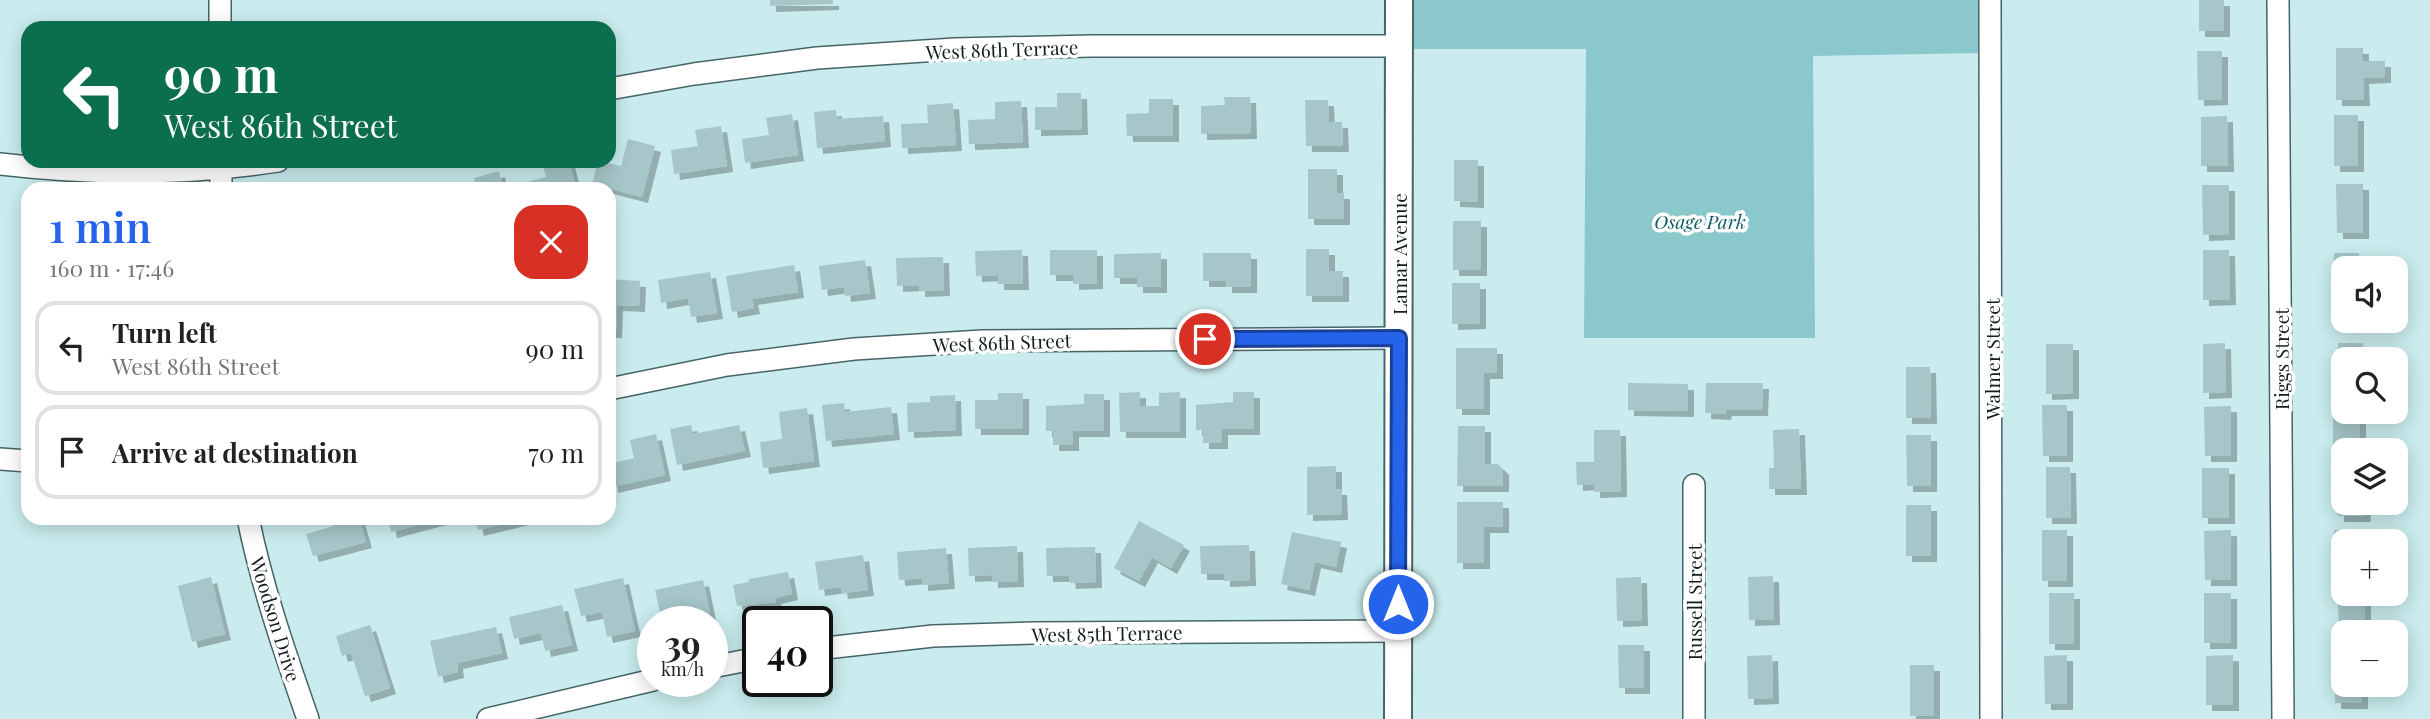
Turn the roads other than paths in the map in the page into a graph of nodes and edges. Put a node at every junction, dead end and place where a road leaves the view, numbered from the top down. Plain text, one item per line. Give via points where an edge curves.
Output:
1 (220, 0) edge
2 (1399, 0) edge
3 (1990, 0) edge
4 (2278, 0) edge
5 (220, 21) edge
6 (1398, 46) junction
7 (616, 88) edge
8 (0, 164) edge
9 (21, 165) edge
10 (59, 168) edge
11 (169, 168) edge
12 (1399, 338) junction
13 (616, 388) edge
14 (0, 459) edge
15 (21, 460) edge
16 (1694, 485) dead end
17 (249, 525) edge
18 (1398, 631) junction
19 (833, 647) edge
20 (637, 684) edge
21 (308, 719) edge
22 (488, 719) edge
23 (1398, 719) edge
24 (1694, 719) edge
25 (1991, 719) edge
26 (2283, 719) edge

1 - 5 street
2 - 6 street, Lamar Avenue
3 - 25 street, Walmer Street
4 - 26 street, Riggs Street
6 - 7 street, West 86th Terrace via 955,49 817,58
6 - 12 street, Lamar Avenue
8 - 9 street
10 - 11 street via 118,172
12 - 13 street, West 86th Street via 982,341 854,349 727,365
12 - 18 street, Lamar Avenue
14 - 15 street
16 - 24 street, Russell Street
17 - 21 street, Woodson Drive via 276,627
18 - 19 street, West 85th Terrace via 996,634
18 - 23 street, Lamar Avenue
20 - 22 street

